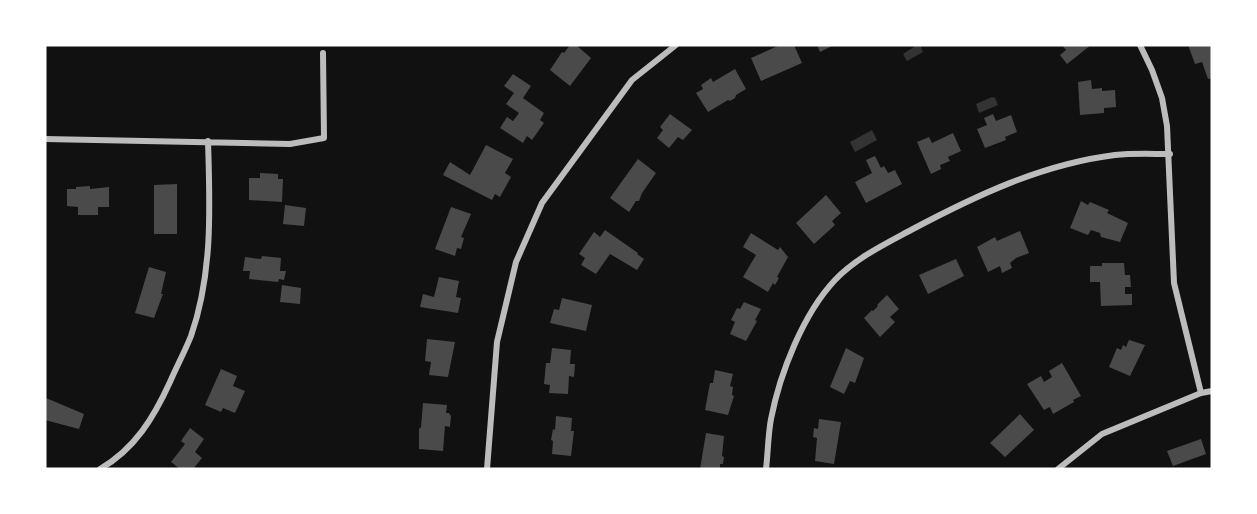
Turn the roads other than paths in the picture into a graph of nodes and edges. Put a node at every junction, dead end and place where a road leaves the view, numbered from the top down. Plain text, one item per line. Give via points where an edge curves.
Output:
1 (676, 45) edge
2 (1140, 45) edge
3 (323, 53) dead end
4 (45, 139) edge
5 (208, 141) junction
6 (1170, 154) junction
7 (1212, 391) edge
8 (1201, 393) junction
9 (100, 469) edge
10 (488, 469) edge
11 (766, 469) edge
12 (1058, 469) edge

1 - 10 street via 632,80 542,203 516,262 497,342
2 - 6 street via 1162,98
3 - 5 street via 324,138 290,144
4 - 5 street
5 - 9 street via 210,222 204,285 191,335 161,402 136,441
6 - 8 street via 1174,283
6 - 11 street via 1116,155 1013,180 869,253 835,280 810,315 783,372 771,420
7 - 8 street
8 - 12 street via 1102,434

